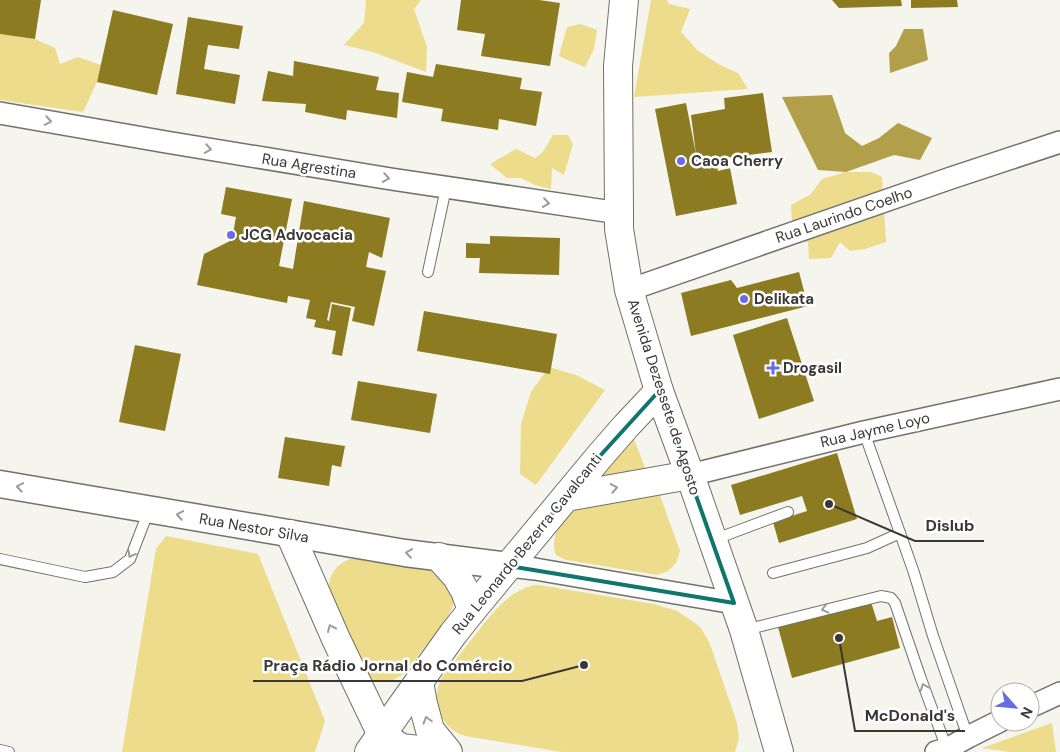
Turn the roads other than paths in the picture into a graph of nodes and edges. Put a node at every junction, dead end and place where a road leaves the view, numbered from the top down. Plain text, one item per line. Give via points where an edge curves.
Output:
1 (624, 0) edge
2 (0, 113) edge
3 (1060, 142) edge
4 (446, 188) junction
5 (619, 213) junction
6 (428, 272) dead end
7 (628, 290) junction
8 (1060, 389) edge
9 (659, 391) junction
10 (864, 432) junction
11 (690, 475) junction
12 (0, 484) edge
13 (566, 497) junction
14 (149, 509) junction
15 (788, 512) dead end
16 (900, 533) junction
17 (290, 534) junction
18 (712, 541) junction
19 (439, 557) junction
20 (0, 559) edge
21 (509, 566) junction
22 (773, 573) dead end
23 (734, 603) junction
24 (472, 610) junction
25 (744, 630) junction
26 (419, 682) junction
27 (1060, 693) edge
28 (1040, 702) edge
29 (990, 727) edge
30 (375, 744) edge
31 (953, 747) edge
32 (0, 750) edge
33 (9, 752) edge
34 (437, 752) edge
35 (448, 752) edge
36 (779, 752) edge

1 - 5 main road, Avenida Dezessete de Agosto via 618,66
2 -> 4 street, Rua Agrestina
3 - 7 street, Rua Laurindo Coelho
4 -> 5 street, Rua Agrestina
4 - 6 lane
5 - 7 main road, Avenida Dezessete de Agosto
7 - 9 main road, Avenida Dezessete de Agosto
8 - 10 street, Rua Jayme Loyo
9 - 11 main road, Avenida Dezessete de Agosto
9 - 13 main road, Rua Leonardo Bezerra Cavalcanti
10 - 11 street, Rua Jayme Loyo
10 - 16 lane
13 -> 11 main road
11 - 18 main road, Avenida Dezessete de Agosto
14 -> 12 street, Rua Nestor Silva
13 - 21 main road, Rua Leonardo Bezerra Cavalcanti
17 -> 14 street, Rua Nestor Silva
14 -> 20 lane via 130,559 113,572 85,577
15 - 18 lane
16 - 22 lane via 867,548
16 - 31 lane via 933,636
19 -> 17 street, Rua Nestor Silva
30 -> 17 main road via 336,639
18 - 23 main road, Avenida Dezessete de Agosto
19 - 21 street, Rua Nestor Silva
19 - 24 main road via 457,577
21 - 23 street
21 - 24 main road, Rua Leonardo Bezerra Cavalcanti
23 - 25 main road, Avenida Dezessete de Agosto
24 - 26 main road, Rua Leonardo Bezerra Cavalcanti
31 -> 25 lane via 921,679 891,598 881,596
25 - 36 main road, Avenida Dezessete de Agosto
26 - 30 main road, Rua Leonardo Bezerra Cavalcanti
35 -> 26 main road via 430,730
27 - 28 street
29 - 31 street
30 - 34 main road
32 - 33 lane

